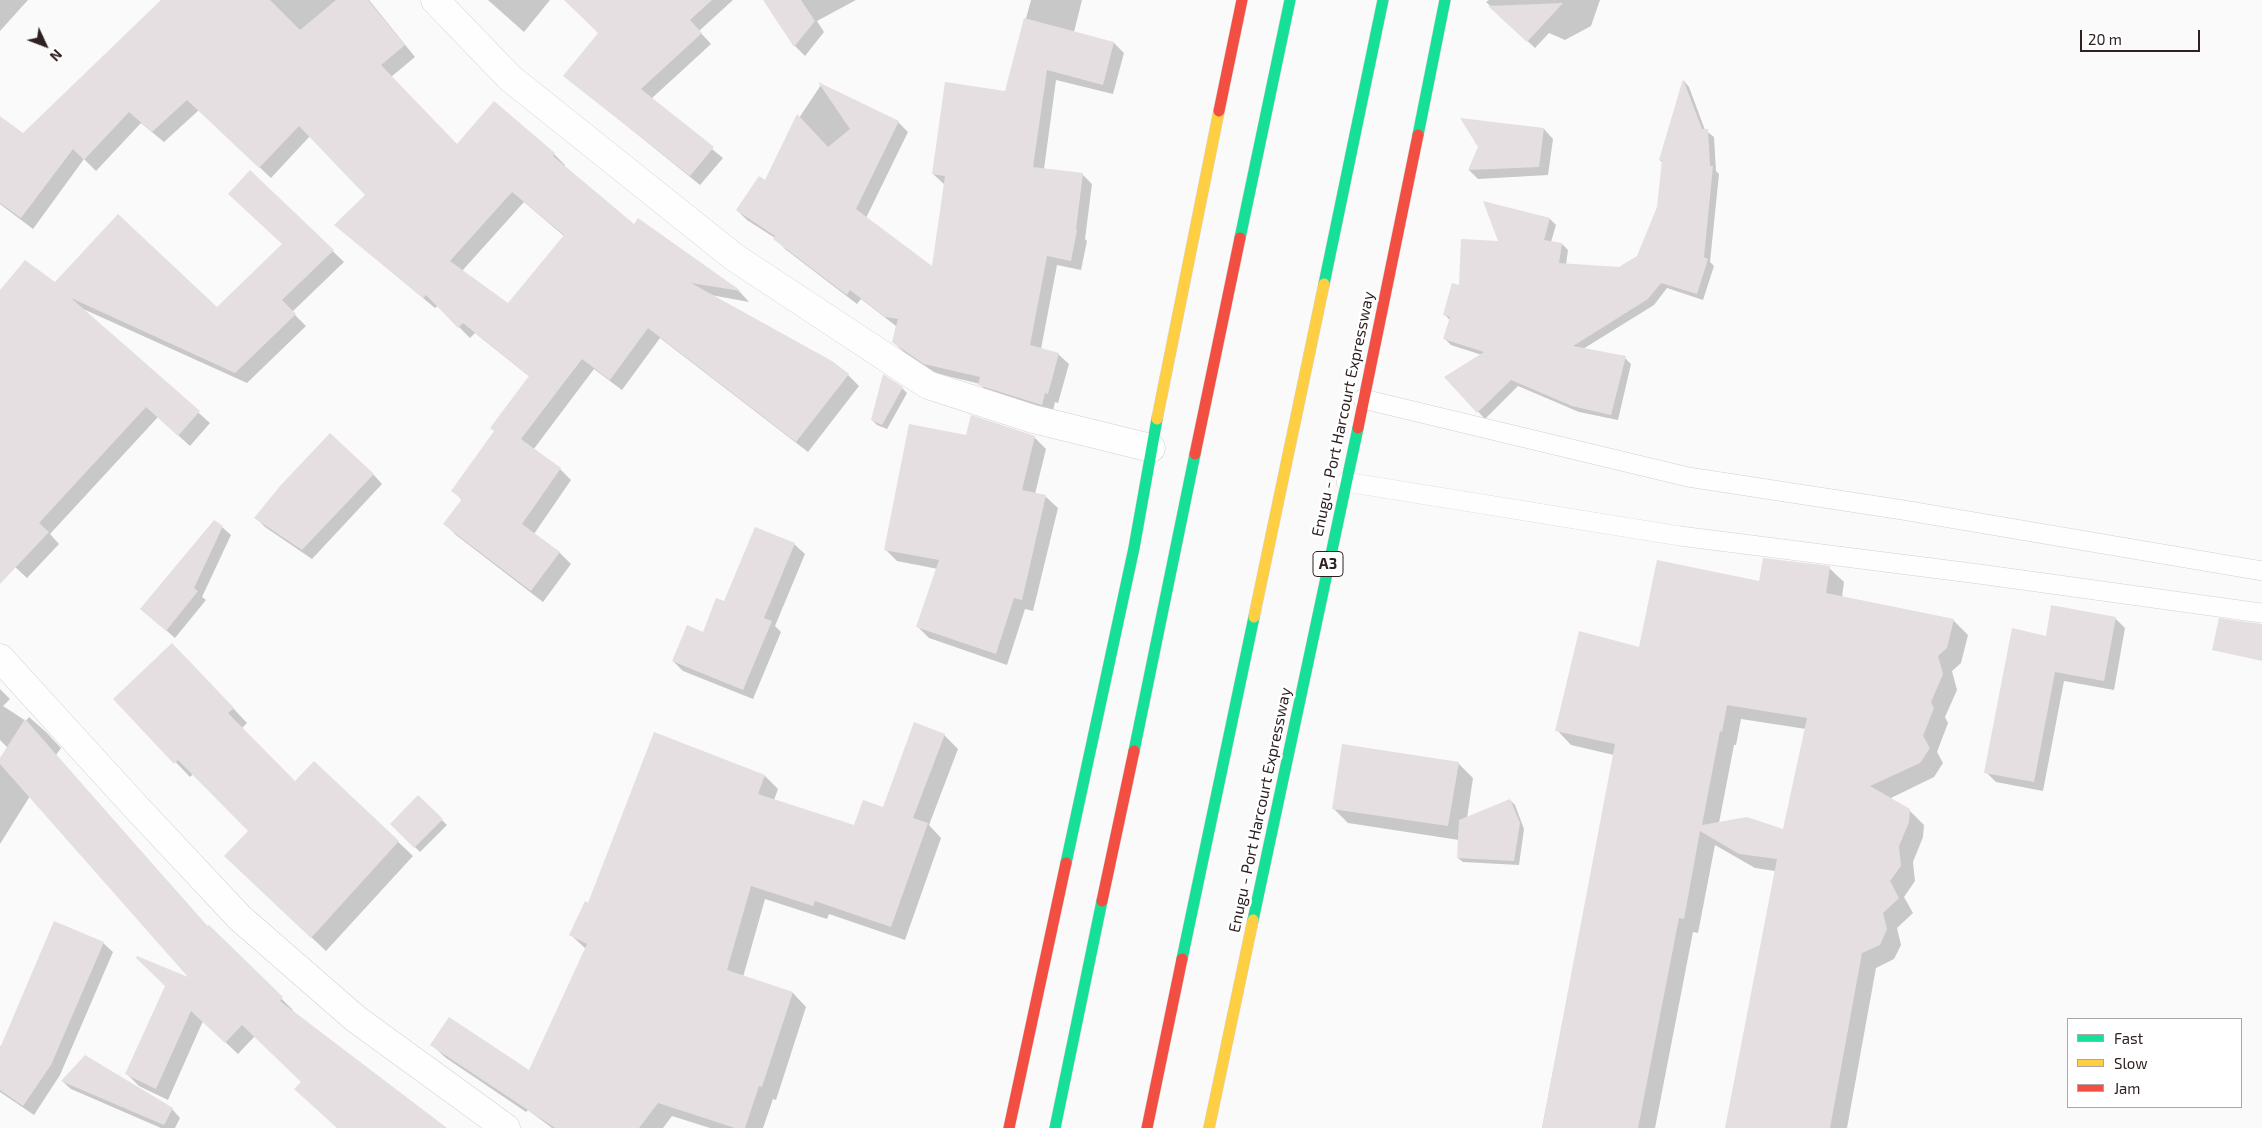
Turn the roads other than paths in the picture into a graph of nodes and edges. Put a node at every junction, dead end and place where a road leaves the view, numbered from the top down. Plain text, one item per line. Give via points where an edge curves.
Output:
1 (435, 0) edge
2 (1242, 0) edge
3 (1290, 0) edge
4 (1383, 0) edge
5 (1445, 0) edge
6 (1363, 399) junction
7 (1151, 448) junction
8 (1346, 482) junction
9 (2262, 571) edge
10 (2262, 613) edge
11 (0, 658) edge
12 (506, 1128) edge
13 (1009, 1128) edge
14 (1055, 1128) edge
15 (1147, 1128) edge
16 (1209, 1128) edge

1 - 7 street via 510,78 734,257 928,385 1033,419
2 - 7 main road
3 - 14 main road
4 - 15 main road
5 - 6 main road, Enugu - Port Harcourt Expressway / A3
6 - 8 main road, Enugu - Port Harcourt Expressway / A3
6 - 9 lane via 1688,477
7 - 13 main road via 1134,548
8 - 10 lane via 1680,536
8 - 16 main road, Enugu - Port Harcourt Expressway / A3
11 - 12 street via 240,918 356,1019

